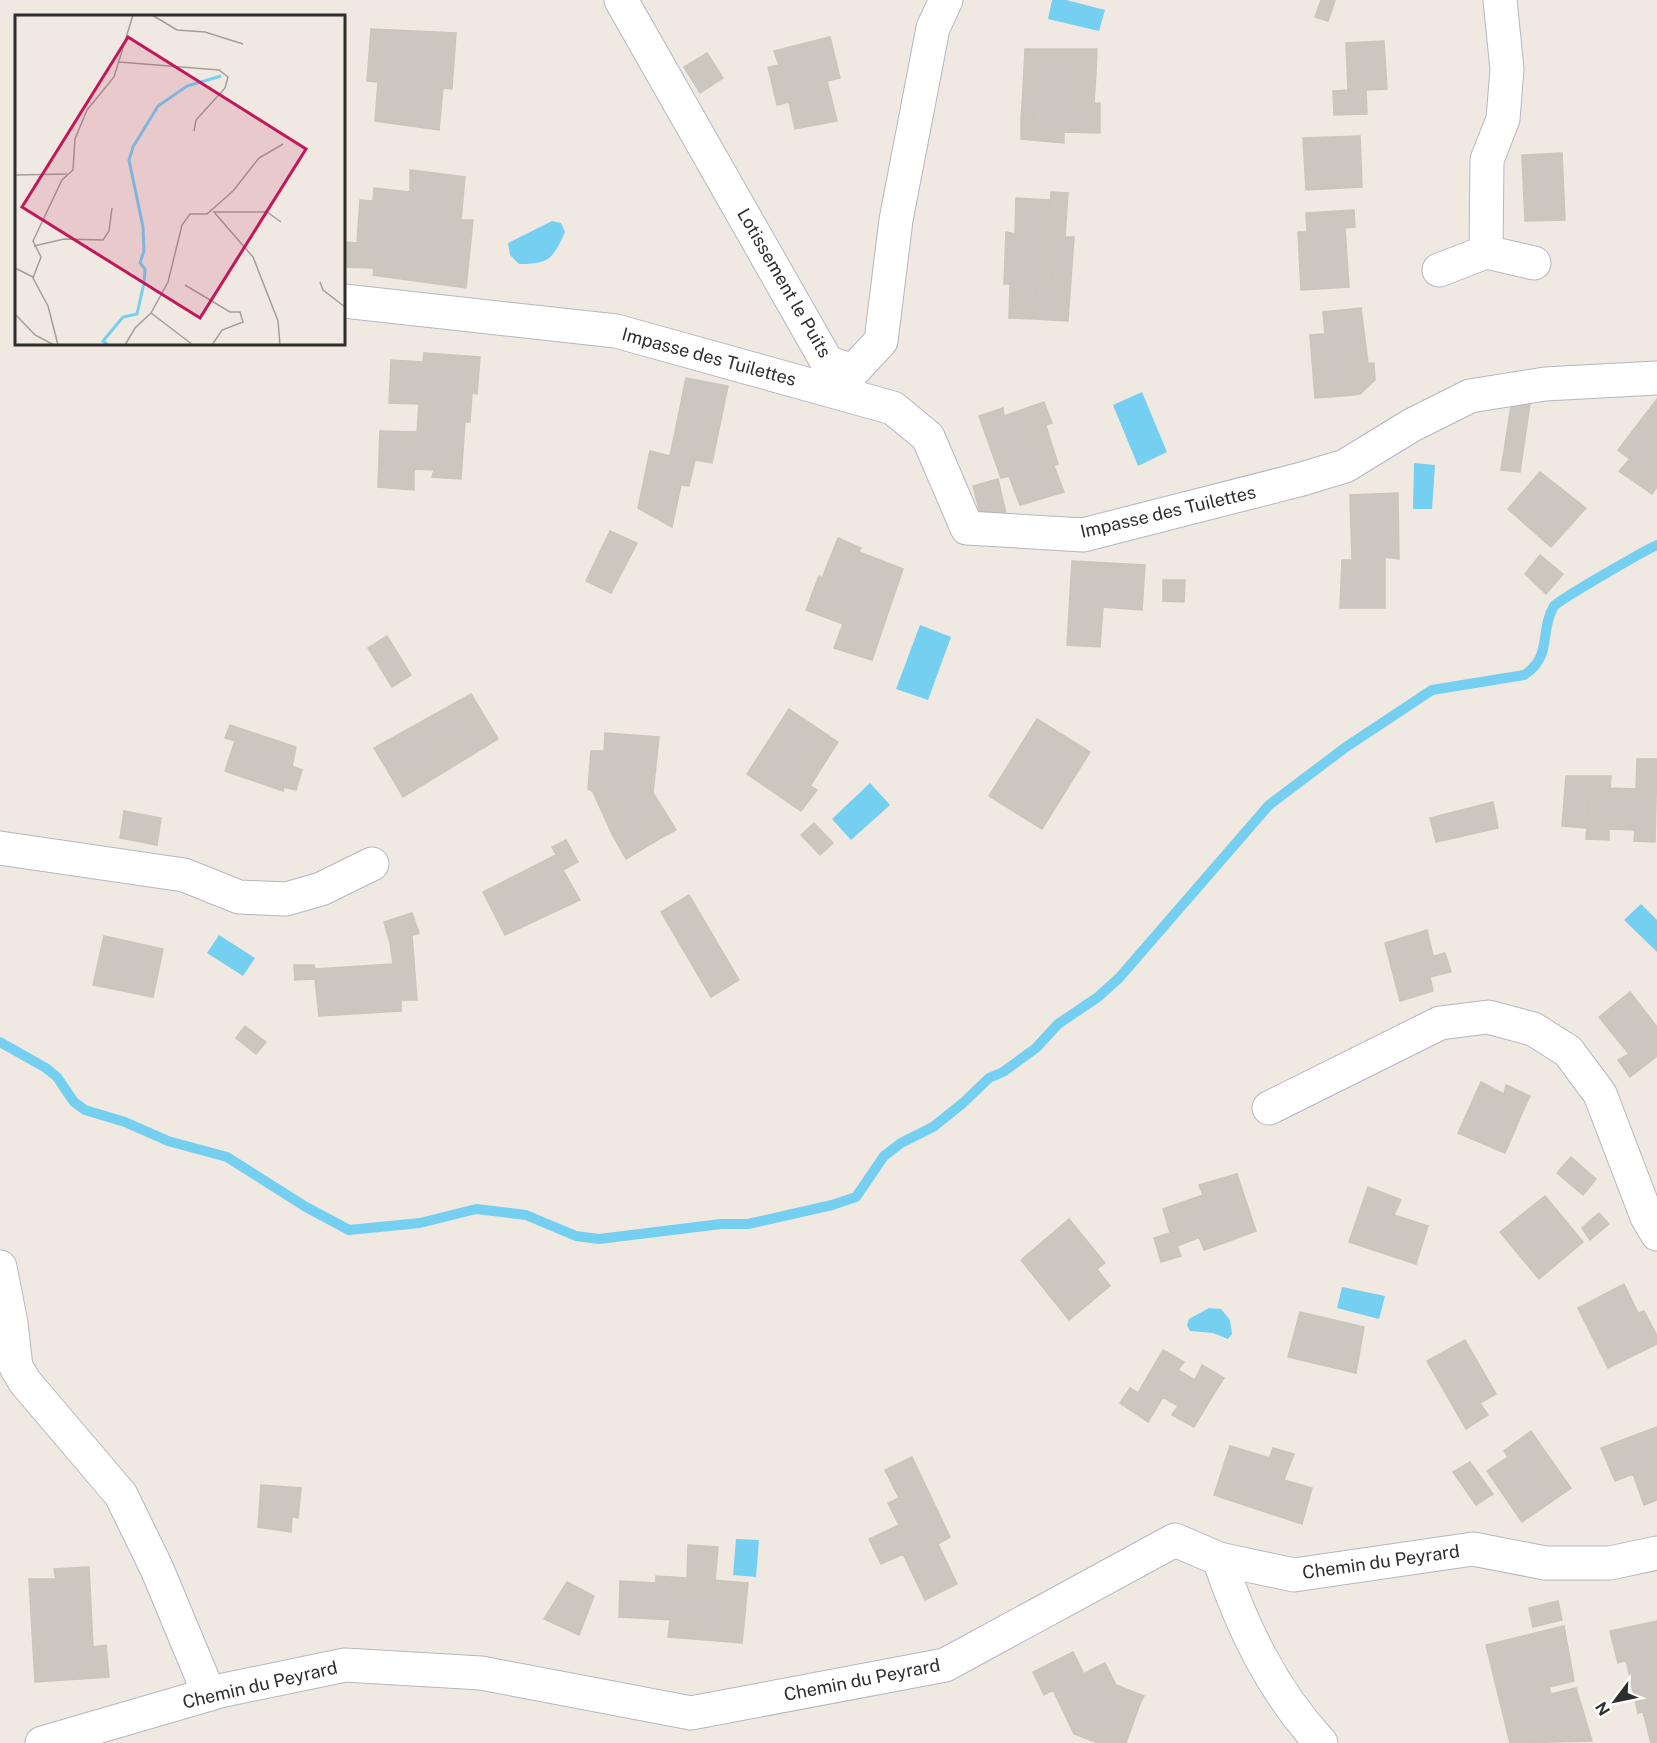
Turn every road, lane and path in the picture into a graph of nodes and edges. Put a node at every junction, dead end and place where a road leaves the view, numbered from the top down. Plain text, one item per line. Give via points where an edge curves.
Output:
1 (621, 0) edge
2 (946, 0) edge
3 (1500, 0) edge
4 (1486, 252) junction
5 (1534, 263) dead end
6 (1439, 270) dead end
7 (345, 301) edge
8 (1657, 378) edge
9 (0, 848) edge
10 (372, 864) dead end
11 (1269, 1108) dead end
12 (1657, 1234) edge
13 (0, 1267) edge
14 (1657, 1553) edge
15 (1219, 1559) junction
16 (209, 1694) junction
17 (42, 1743) edge
18 (1321, 1743) edge

1 - 2 street, Lotissement le Puits via 827,362 853,371 881,341 898,208 933,28
3 - 4 street via 1507,69 1503,119 1487,160
4 - 5 street
4 - 6 street
7 - 8 street, Impasse des Tuilettes via 616,331 893,408 928,437 967,528 1059,534 1083,535 1345,466 1412,425 1470,396 1545,384
9 - 10 street via 184,875 239,897 262,898 286,898 321,890
11 - 12 street via 1440,1023 1488,1017 1533,1029 1568,1051 1600,1094
13 - 16 street via 16,1367 121,1495
14 - 15 street, Chemin du Peyrard via 1610,1563 1545,1563 1473,1549 1294,1575
15 - 16 street, Chemin du Peyrard via 1175,1540 945,1665 691,1713 481,1674 345,1665
15 - 18 street via 1236,1610 1265,1668 1299,1720
16 - 17 street, Chemin du Peyrard

